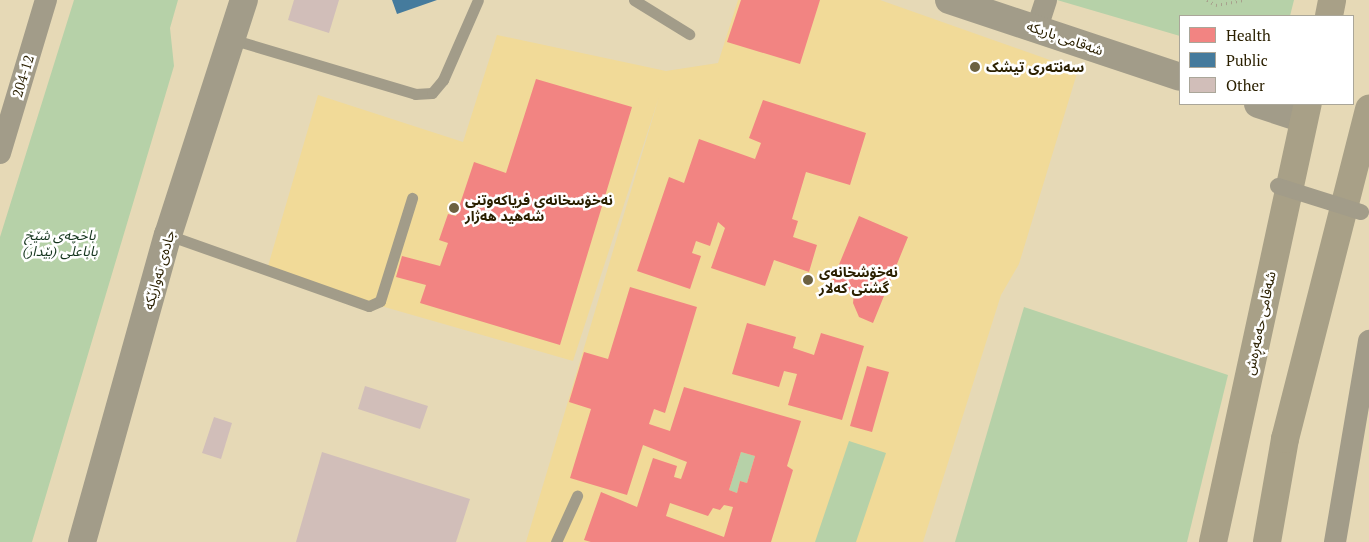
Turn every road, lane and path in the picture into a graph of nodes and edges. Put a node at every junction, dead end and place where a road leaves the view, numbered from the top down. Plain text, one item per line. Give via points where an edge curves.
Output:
1 (46, 0) edge
2 (244, 0) edge
3 (478, 0) edge
4 (634, 0) edge
5 (949, 0) edge
6 (1046, 0) edge
7 (1207, 0) edge
8 (1244, 0) edge
9 (1332, 0) edge
10 (1328, 15) edge
11 (1037, 28) junction
12 (689, 34) dead end
13 (231, 39) junction
14 (1179, 77) edge
15 (8, 96) edge
16 (1264, 105) edge
17 (1306, 112) edge
18 (1367, 126) edge
19 (0, 153) edge
20 (1278, 186) dead end
21 (412, 198) dead end
22 (1361, 212) dead end
23 (168, 235) junction
24 (1369, 341) edge
25 (577, 496) dead end
26 (1269, 541) edge
27 (82, 542) edge
28 (556, 542) edge
29 (1213, 542) edge
30 (1335, 542) edge

1 - 15 street, 204-12
2 - 13 street, جادەی تەوارێکە
3 - 13 lane via 443,80 432,93 415,94
4 - 12 lane
5 - 11 street, شەقامی باریکە
6 - 11 street
7 - 8 path via 1216,6
9 - 10 highway
11 - 14 street, شەقامی باریکە
13 - 23 street, جادەی تەوارێکە
15 - 19 street, 204-12
16 - 17 street
17 - 29 highway, شەقامی حەمەڕەش
18 - 26 highway via 1285,439
20 - 22 street, bridge
21 - 23 lane via 380,301 369,306
23 - 27 street, جادەی تەوارێکە
24 - 30 street
25 - 28 lane

